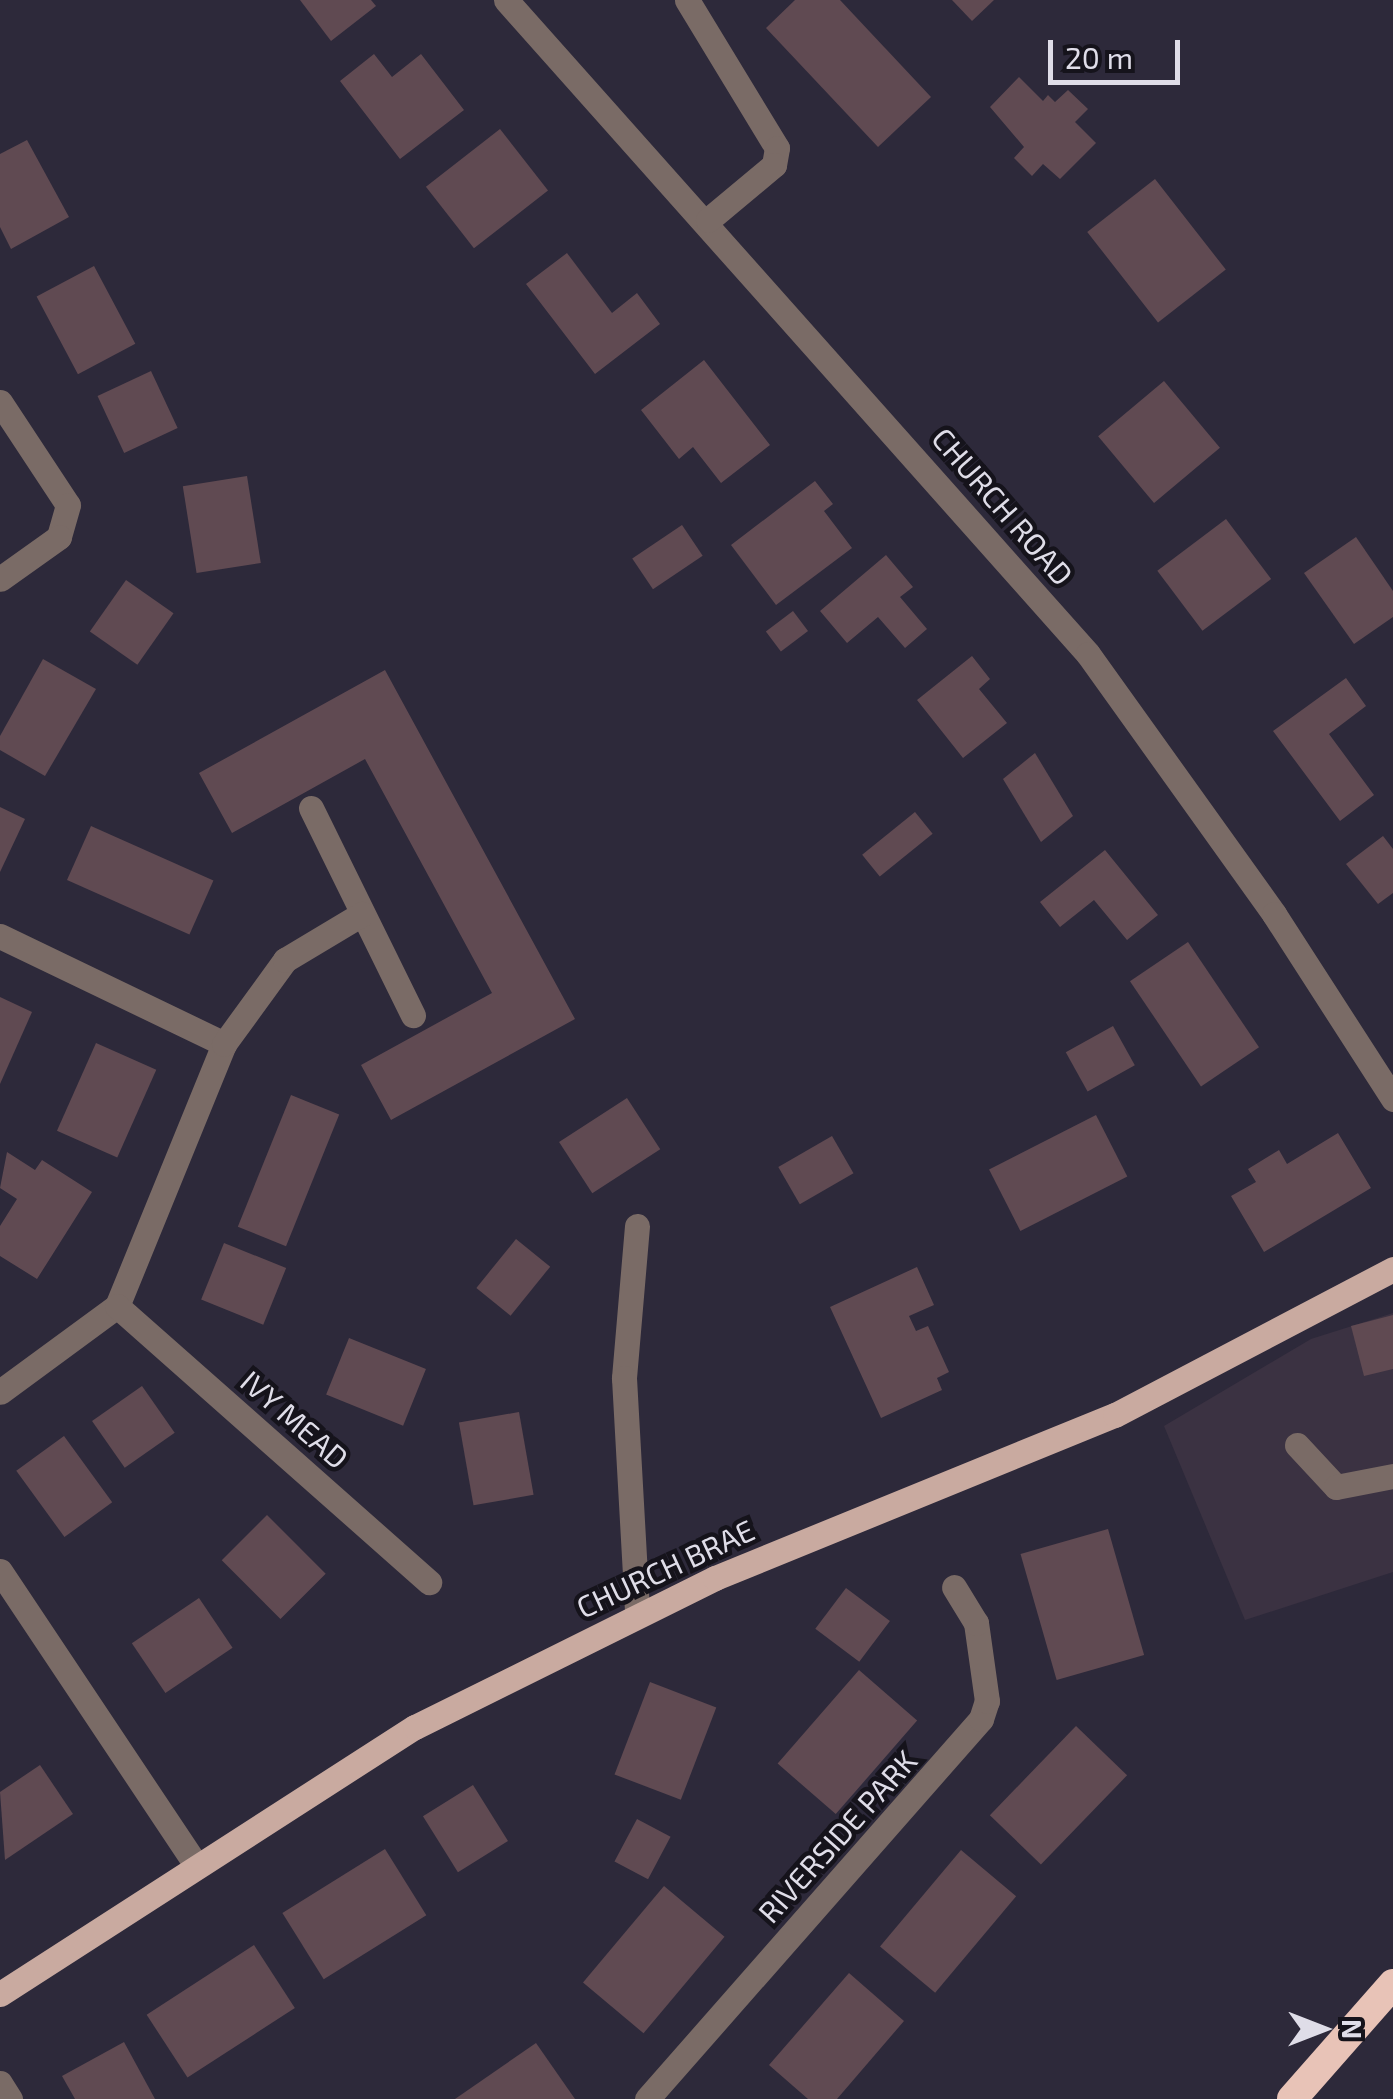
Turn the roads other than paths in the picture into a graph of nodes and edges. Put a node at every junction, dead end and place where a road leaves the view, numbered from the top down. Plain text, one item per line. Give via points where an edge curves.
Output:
1 (506, 0) edge
2 (686, 0) edge
3 (708, 220) junction
4 (0, 402) edge
5 (0, 579) edge
6 (311, 808) dead end
7 (362, 914) junction
8 (0, 936) edge
9 (413, 1016) dead end
10 (224, 1044) junction
11 (1393, 1099) edge
12 (636, 1226) dead end
13 (1393, 1269) edge
14 (117, 1306) junction
15 (0, 1392) edge
16 (1297, 1445) dead end
17 (1393, 1476) edge
18 (0, 1571) edge
19 (430, 1582) dead end
20 (954, 1587) dead end
21 (636, 1614) junction
22 (195, 1863) junction
23 (1393, 1984) edge
24 (0, 1994) edge
25 (0, 2083) edge
26 (10, 2099) edge
27 (647, 2099) edge
28 (1292, 2099) edge

1 - 3 street, CHURCH ROAD
2 - 3 street via 776,148 774,166
3 - 11 street, CHURCH ROAD via 1088,654 1274,914
4 - 5 street via 68,504 60,537
6 - 7 street
7 - 9 street
7 - 10 street via 285,960
8 - 10 street
10 - 14 street
12 - 21 street via 624,1378
13 - 21 main road, CHURCH BRAE via 1115,1415
14 - 15 street
14 - 19 street, IVY MEAD
16 - 17 street via 1336,1487
18 - 22 street
20 - 27 street, RIVERSIDE PARK via 976,1623 987,1700 981,1719
21 - 22 main road, CHURCH BRAE via 415,1727
22 - 24 main road, CHURCH BRAE
23 - 28 highway
25 - 26 street

